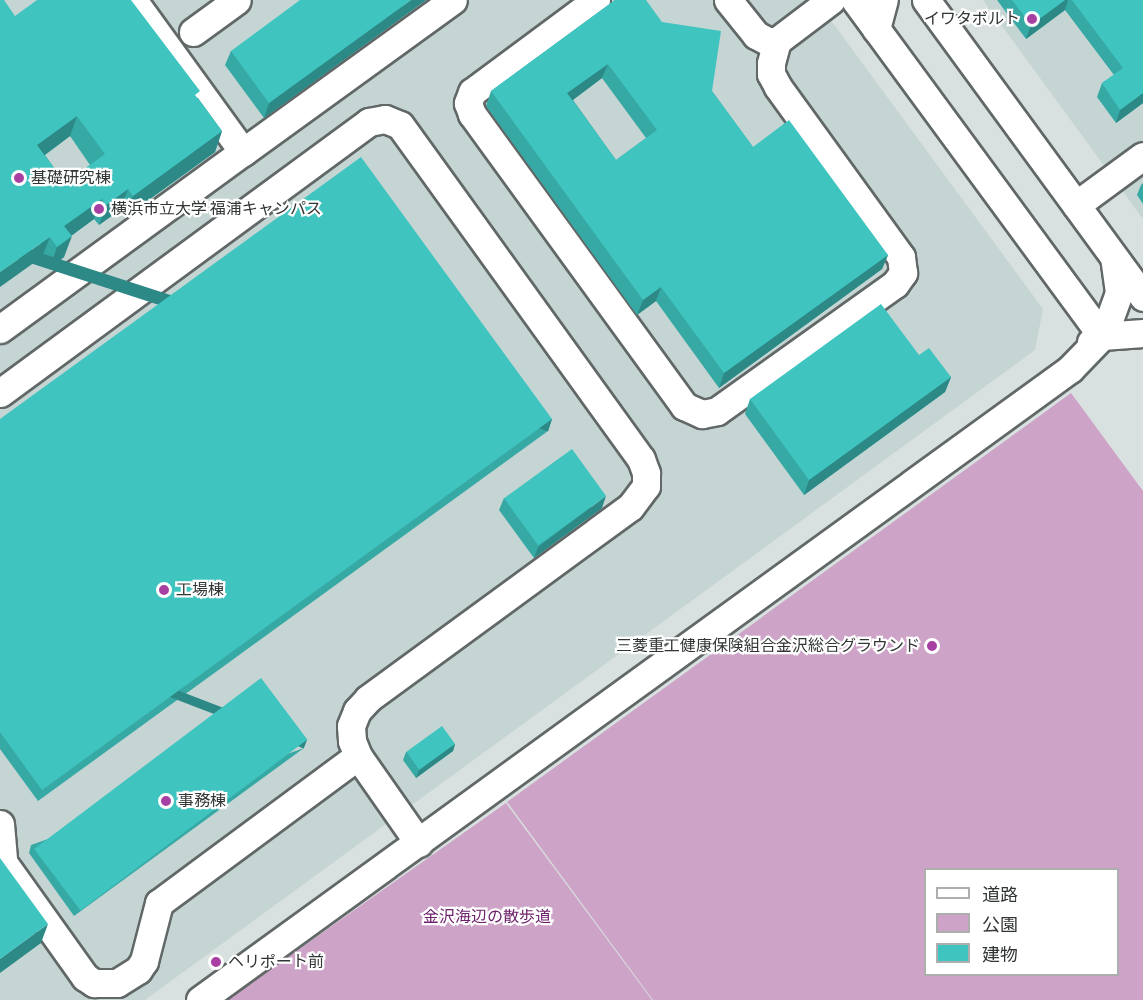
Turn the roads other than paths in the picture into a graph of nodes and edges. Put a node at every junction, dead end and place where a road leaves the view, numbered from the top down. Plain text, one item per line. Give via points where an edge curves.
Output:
1 (133, 0) edge
2 (237, 0) edge
3 (453, 0) edge
4 (596, 0) edge
5 (728, 0) edge
6 (831, 0) edge
7 (855, 0) edge
8 (884, 0) edge
9 (926, 0) edge
10 (876, 29) junction
11 (193, 32) dead end
12 (777, 41) junction
13 (243, 152) junction
14 (1143, 156) edge
15 (1076, 205) junction
16 (1114, 258) junction
17 (1143, 297) edge
18 (0, 329) edge
19 (1143, 333) edge
20 (1102, 336) junction
21 (0, 393) edge
22 (358, 756) junction
23 (0, 824) edge
24 (414, 837) junction
25 (177, 1000) edge
26 (200, 1000) edge

1 - 13 street
2 - 11 street
3 - 13 street
4 - 12 street via 472,92 468,103 472,114 684,406 702,414 717,411 895,284 903,273 901,257 777,87 771,63
5 - 12 street via 756,35 769,42
6 - 12 street
7 - 10 street
8 - 10 street
9 - 15 street
10 - 20 street
13 - 18 street
14 - 15 street
15 - 16 street
16 - 17 street
16 - 20 street via 1119,292
19 - 20 street
20 - 24 street via 1061,357
21 - 22 street via 369,122 385,119 400,125 641,459 646,486 630,507 368,699 351,726
22 - 23 street via 159,903 144,961 138,970 117,983 94,982 85,977 3,862
22 - 24 street
24 - 25 street
24 - 26 street

